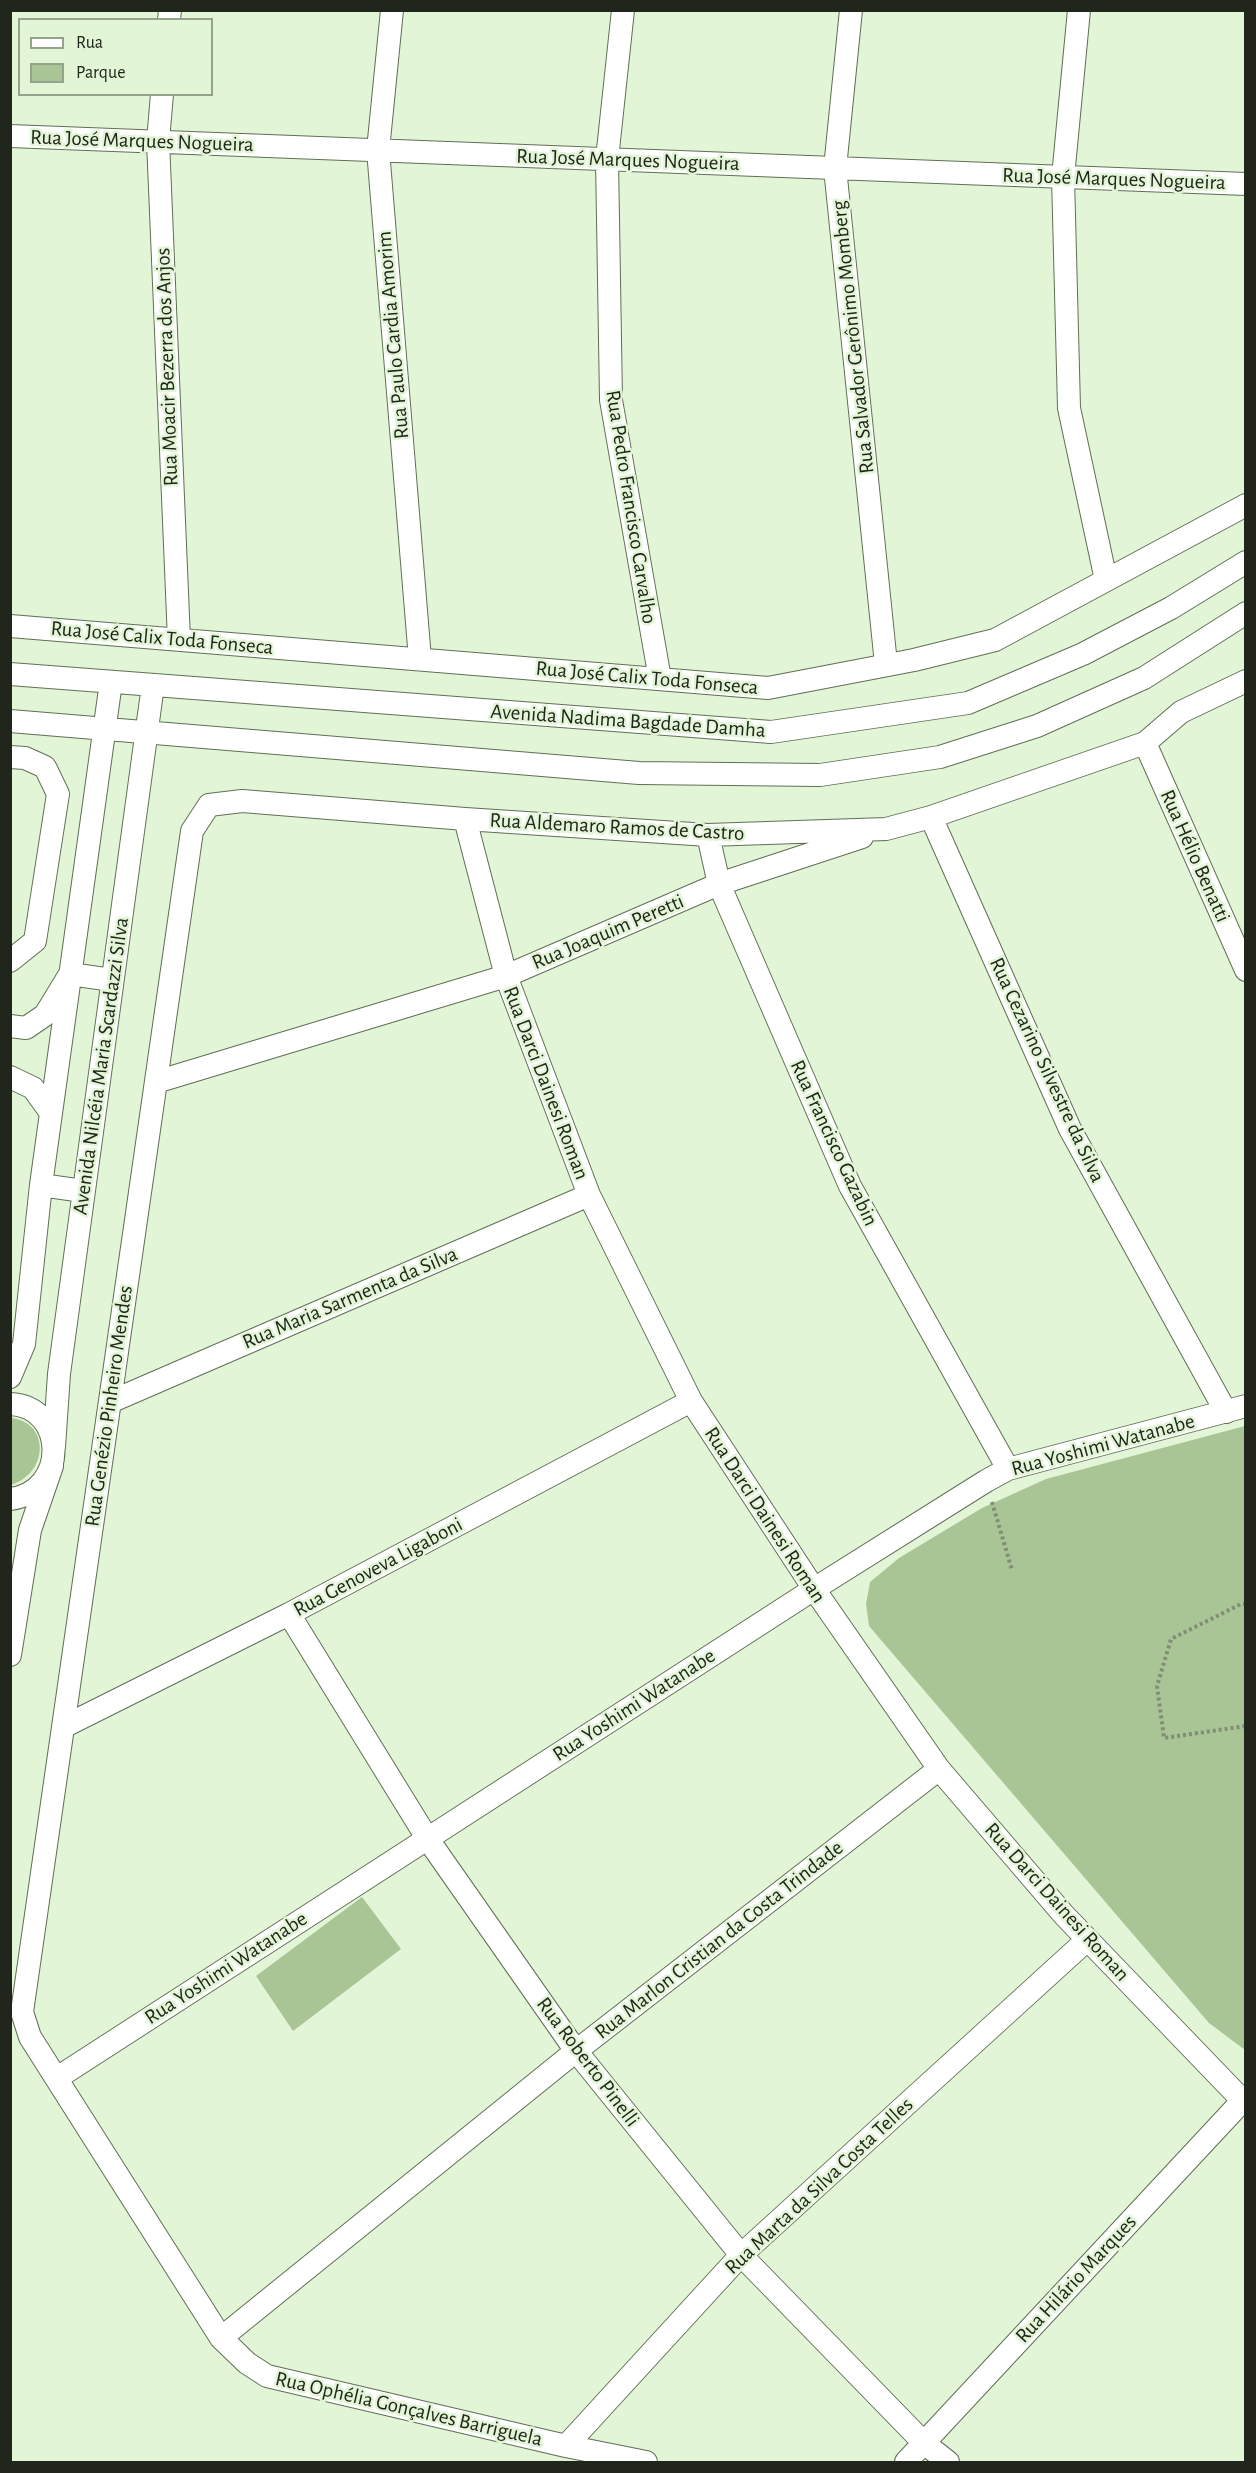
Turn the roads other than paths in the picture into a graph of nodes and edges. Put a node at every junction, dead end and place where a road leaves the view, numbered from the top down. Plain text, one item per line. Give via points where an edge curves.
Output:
1 (392, 10) edge
2 (623, 10) edge
3 (851, 10) edge
4 (1079, 10) edge
5 (162, 96) edge
6 (10, 136) edge
7 (158, 141) junction
8 (378, 150) junction
9 (607, 159) junction
10 (835, 168) junction
11 (1063, 177) junction
12 (1245, 184) edge
13 (1245, 505) edge
14 (1245, 562) edge
15 (1106, 580) junction
16 (1245, 613) edge
17 (10, 626) edge
18 (179, 640) junction
19 (420, 659) junction
20 (886, 664) junction
21 (10, 674) edge
22 (660, 679) junction
23 (111, 681) junction
24 (1245, 681) edge
25 (153, 685) junction
26 (10, 721) edge
27 (104, 729) junction
28 (146, 732) junction
29 (1145, 743) junction
30 (10, 757) edge
31 (209, 805) joint
32 (931, 817) junction
33 (465, 819) junction
34 (886, 829) junction
35 (708, 836) junction
36 (719, 884) junction
37 (12, 960) edge
38 (1245, 970) edge
39 (70, 974) junction
40 (506, 976) junction
41 (112, 980) junction
42 (10, 1026) edge
43 (10, 1077) edge
44 (156, 1082) junction
45 (51, 1113) junction
46 (41, 1185) junction
47 (83, 1191) junction
48 (589, 1195) junction
49 (10, 1377) edge
50 (110, 1401) junction
51 (691, 1401) junction
52 (10, 1404) edge
53 (1236, 1409) edge
54 (53, 1456) junction
55 (1008, 1469) junction
56 (10, 1498) edge
57 (814, 1589) junction
58 (15, 1592) edge
59 (289, 1614) junction
60 (10, 1655) edge
61 (63, 1727) junction
62 (939, 1769) junction
63 (427, 1838) junction
64 (1088, 1940) junction
65 (22, 2012) joint
66 (576, 2051) junction
67 (57, 2078) junction
68 (1244, 2100) edge
69 (741, 2255) junction
70 (221, 2338) junction
71 (924, 2443) junction
72 (566, 2446) junction
73 (646, 2463) edge
74 (906, 2463) edge
75 (948, 2463) edge

1 - 8 street, Rua Paulo Cardia Amorim
2 - 9 street, Rua Pedro Francisco Carvalho
3 - 10 street, Rua Salvador Gerônimo Momberg
4 - 11 street
5 - 7 street, Rua Moacir Bezerra dos Anjos
6 - 7 street, Rua José Marques Nogueira
7 - 8 street, Rua José Marques Nogueira
7 - 18 street, Rua Moacir Bezerra dos Anjos
8 - 9 street, Rua José Marques Nogueira
8 - 19 street, Rua Paulo Cardia Amorim
9 - 10 street, Rua José Marques Nogueira
9 - 22 street, Rua Pedro Francisco Carvalho via 611,400
10 - 11 street, Rua José Marques Nogueira
10 - 20 street, Rua Salvador Gerônimo Momberg
11 - 12 street, Rua José Marques Nogueira
11 - 15 street via 1069,408
13 - 15 street, Rua José Calix Toda Fonseca
14 - 25 street, Avenida Nadima Bagdade Damha via 1171,608 1083,654 968,703 771,732
15 - 20 street, Rua José Calix Toda Fonseca via 995,640
16 - 28 street, Avenida Nadima Bagdade Damha via 1144,678 1037,726 940,758 820,775 639,773
17 - 18 street, Rua José Calix Toda Fonseca
18 - 19 street, Rua José Calix Toda Fonseca
19 - 22 street, Rua José Calix Toda Fonseca
20 - 22 street, Rua José Calix Toda Fonseca via 768,688
21 - 23 street, Avenida Nadima Bagdade Damha
23 - 25 street, Avenida Nadima Bagdade Damha
23 - 27 street, Avenida Nilcéia Maria Scardazzi Silva
24 - 29 street, Rua Aldemaro Ramos de Castro via 1181,712
25 - 28 street, Avenida Nilcéia Maria Scardazzi Silva
26 - 27 street, Avenida Nadima Bagdade Damha
27 - 28 street, Avenida Nadima Bagdade Damha
27 - 39 street, Avenida Nilcéia Maria Scardazzi Silva
28 - 41 street, Avenida Nilcéia Maria Scardazzi Silva
29 - 32 street, Rua Aldemaro Ramos de Castro
29 - 38 street, Rua Hélio Benatti
30 - 37 street via 25,758 45,767 58,794 35,941
31 - 33 street, Rua Aldemaro Ramos de Castro via 242,801
31 - 44 street, Rua Genézio Pinheiro Mendes via 192,831
32 - 34 street, Rua Aldemaro Ramos de Castro
32 - 53 street, Rua Cezarino Silvestre da Silva via 1070,1129
33 - 35 street, Rua Aldemaro Ramos de Castro
33 - 40 street, Rua Darci Dainesi Roman
34 - 35 street, Rua Aldemaro Ramos de Castro
34 - 36 street, Rua Joaquim Peretti
35 - 36 street, Rua Francisco Gazabin
36 - 40 street, Rua Joaquim Peretti
36 - 55 street, Rua Francisco Gazabin via 850,1186
39 - 41 street
39 - 42 street via 45,1015 26,1028
39 - 45 street, Avenida Nilcéia Maria Scardazzi Silva
40 - 44 street, Rua Joaquim Peretti
40 - 48 street, Rua Darci Dainesi Roman
41 - 47 street, Avenida Nilcéia Maria Scardazzi Silva
43 - 45 street via 33,1088
44 - 50 street, Rua Genézio Pinheiro Mendes
45 - 46 street, Avenida Nilcéia Maria Scardazzi Silva
46 - 47 street
46 - 49 street, Avenida Nilcéia Maria Scardazzi Silva via 24,1344
47 - 54 street, Avenida Nilcéia Maria Scardazzi Silva via 59,1374
48 - 50 street, Rua Maria Sarmenta da Silva
48 - 51 street, Rua Darci Dainesi Roman
50 - 61 street, Rua Genézio Pinheiro Mendes
51 - 57 street, Rua Darci Dainesi Roman
51 - 59 street, Rua Genoveva Ligaboni
52 - 54 street via 30,1409 42,1419 50,1432
53 - 55 street, Rua Yoshimi Watanabe
54 - 56 street via 45,1480 34,1491
54 - 58 street, Avenida Nilcéia Maria Scardazzi Silva
55 - 57 street, Rua Yoshimi Watanabe
57 - 62 street, Rua Darci Dainesi Roman
57 - 63 street, Rua Yoshimi Watanabe
58 - 60 street, Avenida Nilcéia Maria Scardazzi Silva
59 - 61 street, Rua Genoveva Ligaboni
59 - 63 street, Rua Roberto Pinelli
61 - 65 street, Rua Genézio Pinheiro Mendes
62 - 64 street, Rua Darci Dainesi Roman
62 - 66 street, Rua Marlon Cristian da Costa Trindade
63 - 66 street, Rua Roberto Pinelli
63 - 67 street, Rua Yoshimi Watanabe
64 - 68 street, Rua Darci Dainesi Roman
64 - 69 street, Rua Marta da Silva Costa Telles
65 - 67 street, Rua Ophélia Gonçalves Barriguela via 30,2037
66 - 69 street, Rua Roberto Pinelli
66 - 70 street, Rua Marlon Cristian da Costa Trindade
67 - 70 street, Rua Ophélia Gonçalves Barriguela
68 - 71 street, Rua Hilário Marques
69 - 71 street, Rua Roberto Pinelli
69 - 72 street, Rua Marta da Silva Costa Telles
70 - 72 street, Rua Ophélia Gonçalves Barriguela via 267,2376
71 - 74 street, Rua Hilário Marques
71 - 75 street, Rua Roberto Pinelli
72 - 73 street, Rua Ophélia Gonçalves Barriguela

